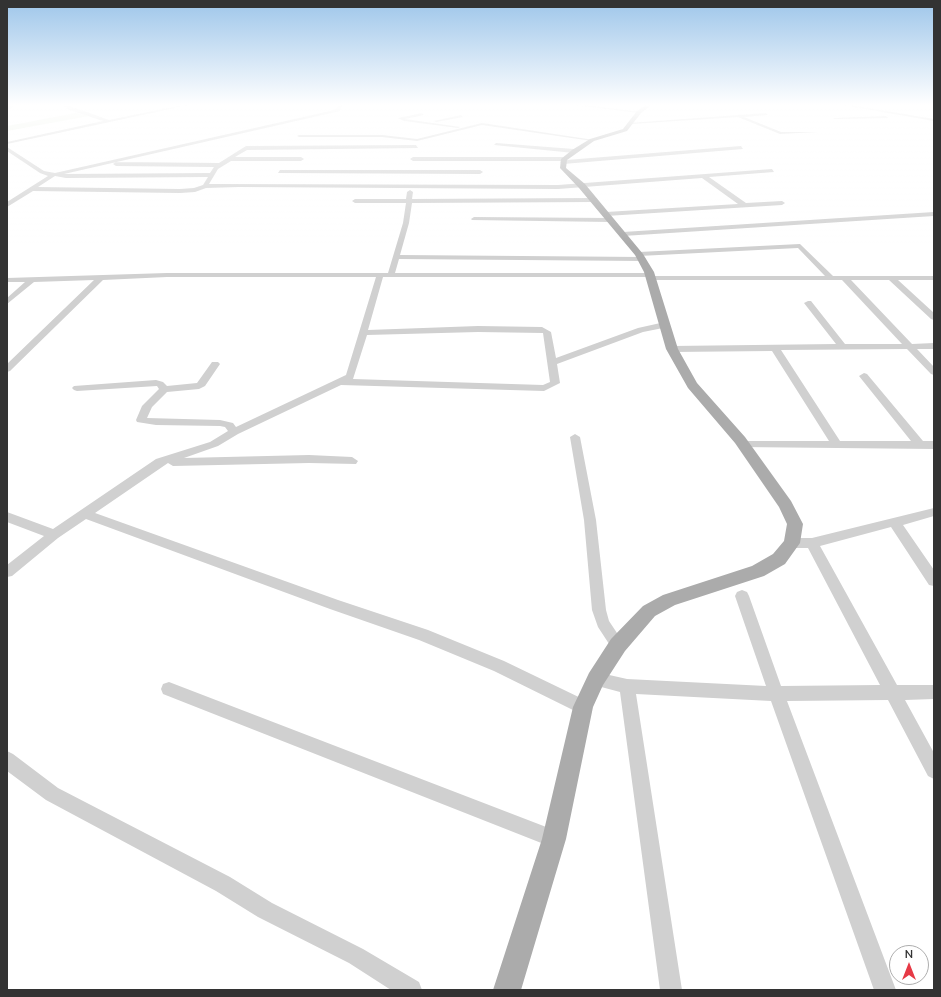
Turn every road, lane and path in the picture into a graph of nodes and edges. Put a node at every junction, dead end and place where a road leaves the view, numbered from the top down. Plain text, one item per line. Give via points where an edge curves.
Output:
1 (11, 152) edge
2 (150, 152) edge
3 (241, 152) edge
4 (415, 152) edge
5 (528, 152) edge
6 (579, 152) edge
7 (695, 152) edge
8 (413, 158) junction
9 (229, 159) junction
10 (301, 159) dead end
11 (568, 161) junction
12 (93, 164) junction
13 (220, 165) junction
14 (772, 171) dead end
15 (280, 172) dead end
16 (410, 172) junction
17 (480, 172) dead end
18 (52, 175) junction
19 (210, 175) junction
20 (703, 176) junction
21 (205, 186) junction
22 (410, 186) junction
23 (582, 186) junction
24 (30, 189) junction
25 (410, 200) junction
26 (594, 200) junction
27 (356, 201) dead end
28 (782, 203) dead end
29 (7, 205) edge
30 (744, 205) junction
31 (934, 214) edge
32 (608, 217) junction
33 (474, 219) dead end
34 (622, 234) junction
35 (641, 256) junction
36 (396, 257) junction
37 (380, 274) junction
38 (391, 275) junction
39 (102, 276) junction
40 (650, 276) junction
41 (890, 278) junction
42 (934, 278) edge
43 (832, 279) junction
44 (845, 279) junction
45 (7, 280) edge
46 (32, 280) junction
47 (7, 302) edge
48 (808, 303) dead end
49 (934, 317) edge
50 (665, 326) junction
51 (363, 333) junction
52 (909, 346) junction
53 (934, 346) edge
54 (775, 348) junction
55 (843, 348) junction
56 (672, 349) junction
57 (553, 362) junction
58 (215, 364) dead end
59 (7, 369) edge
60 (934, 372) edge
61 (864, 376) dead end
62 (341, 382) junction
63 (77, 388) dead end
64 (164, 389) junction
65 (234, 432) junction
66 (575, 437) dead end
67 (836, 444) junction
68 (744, 445) junction
69 (920, 445) junction
70 (934, 445) edge
71 (352, 461) dead end
72 (160, 462) junction
73 (934, 512) edge
74 (86, 514) junction
75 (7, 517) edge
76 (895, 523) junction
77 (54, 535) junction
78 (792, 543) junction
79 (812, 543) junction
80 (7, 572) edge
81 (934, 581) edge
82 (742, 596) dead end
83 (618, 645) junction
84 (596, 679) junction
85 (627, 686) junction
86 (169, 689) dead end
87 (894, 692) junction
88 (934, 692) edge
89 (776, 694) junction
90 (583, 707) junction
91 (7, 760) edge
92 (934, 770) edge
93 (554, 839) junction
94 (411, 990) edge
95 (507, 990) edge
96 (671, 990) edge
97 (885, 990) edge

1 - 18 street via 42,172
2 - 12 street
3 - 9 street
4 - 8 street
5 - 11 street
6 - 11 main road
7 - 11 street
8 - 11 street
8 - 16 street
9 - 10 street
9 - 13 street
11 - 23 main road
12 - 13 street
12 - 18 street
13 - 19 street
14 - 20 street
15 - 16 street
16 - 17 street
16 - 22 street
18 - 19 street
18 - 24 street
19 - 21 street
20 - 23 street
20 - 30 street
21 - 22 street
21 - 24 street via 180,191
22 - 23 street
22 - 25 street
23 - 26 main road
24 - 29 street
25 - 26 street
25 - 27 street
25 - 36 street
26 - 32 main road
28 - 30 street
30 - 32 street
31 - 34 street
32 - 33 street
32 - 34 main road
34 - 35 main road
35 - 36 street
35 - 40 main road
35 - 43 street via 800,246
36 - 38 street
37 - 38 street
37 - 39 street
37 - 51 street
38 - 40 street
39 - 46 street
39 - 59 street
40 - 43 street
40 - 50 main road
41 - 42 street
41 - 44 street
41 - 49 street
43 - 44 street
44 - 52 street
45 - 46 street
46 - 47 street
48 - 55 street
50 - 56 main road
50 - 57 street via 640,330
51 - 57 street via 478,329 542,330 547,332
51 - 62 street via 353,372
52 - 53 street
52 - 55 street
52 - 60 street
54 - 55 street
54 - 56 street
54 - 67 street
56 - 68 main road via 692,385
57 - 62 street via 555,383 544,388
58 - 64 street via 199,386
61 - 69 street
62 - 65 street
63 - 64 street via 156,383
64 - 65 street via 147,406 141,420 214,422 229,425
65 - 72 street via 214,444
66 - 83 street via 590,520 599,610 603,623
67 - 68 street
67 - 69 street
68 - 78 main road via 786,505 795,524
69 - 70 street
71 - 72 street via 309,459
72 - 74 street
73 - 76 street
74 - 77 street
74 - 90 street via 423,635 500,666
75 - 77 street
76 - 79 street
76 - 81 street
77 - 80 street
78 - 79 street
78 - 83 main road via 779,559 758,571 669,600 650,612
79 - 87 street
82 - 89 street
83 - 84 main road
84 - 85 street
84 - 90 main road
85 - 89 street
85 - 96 street
86 - 93 street
87 - 88 street
87 - 89 street
87 - 92 street
89 - 97 street
90 - 93 main road
91 - 94 street via 52,794 223,884 265,910 356,956
93 - 95 main road

